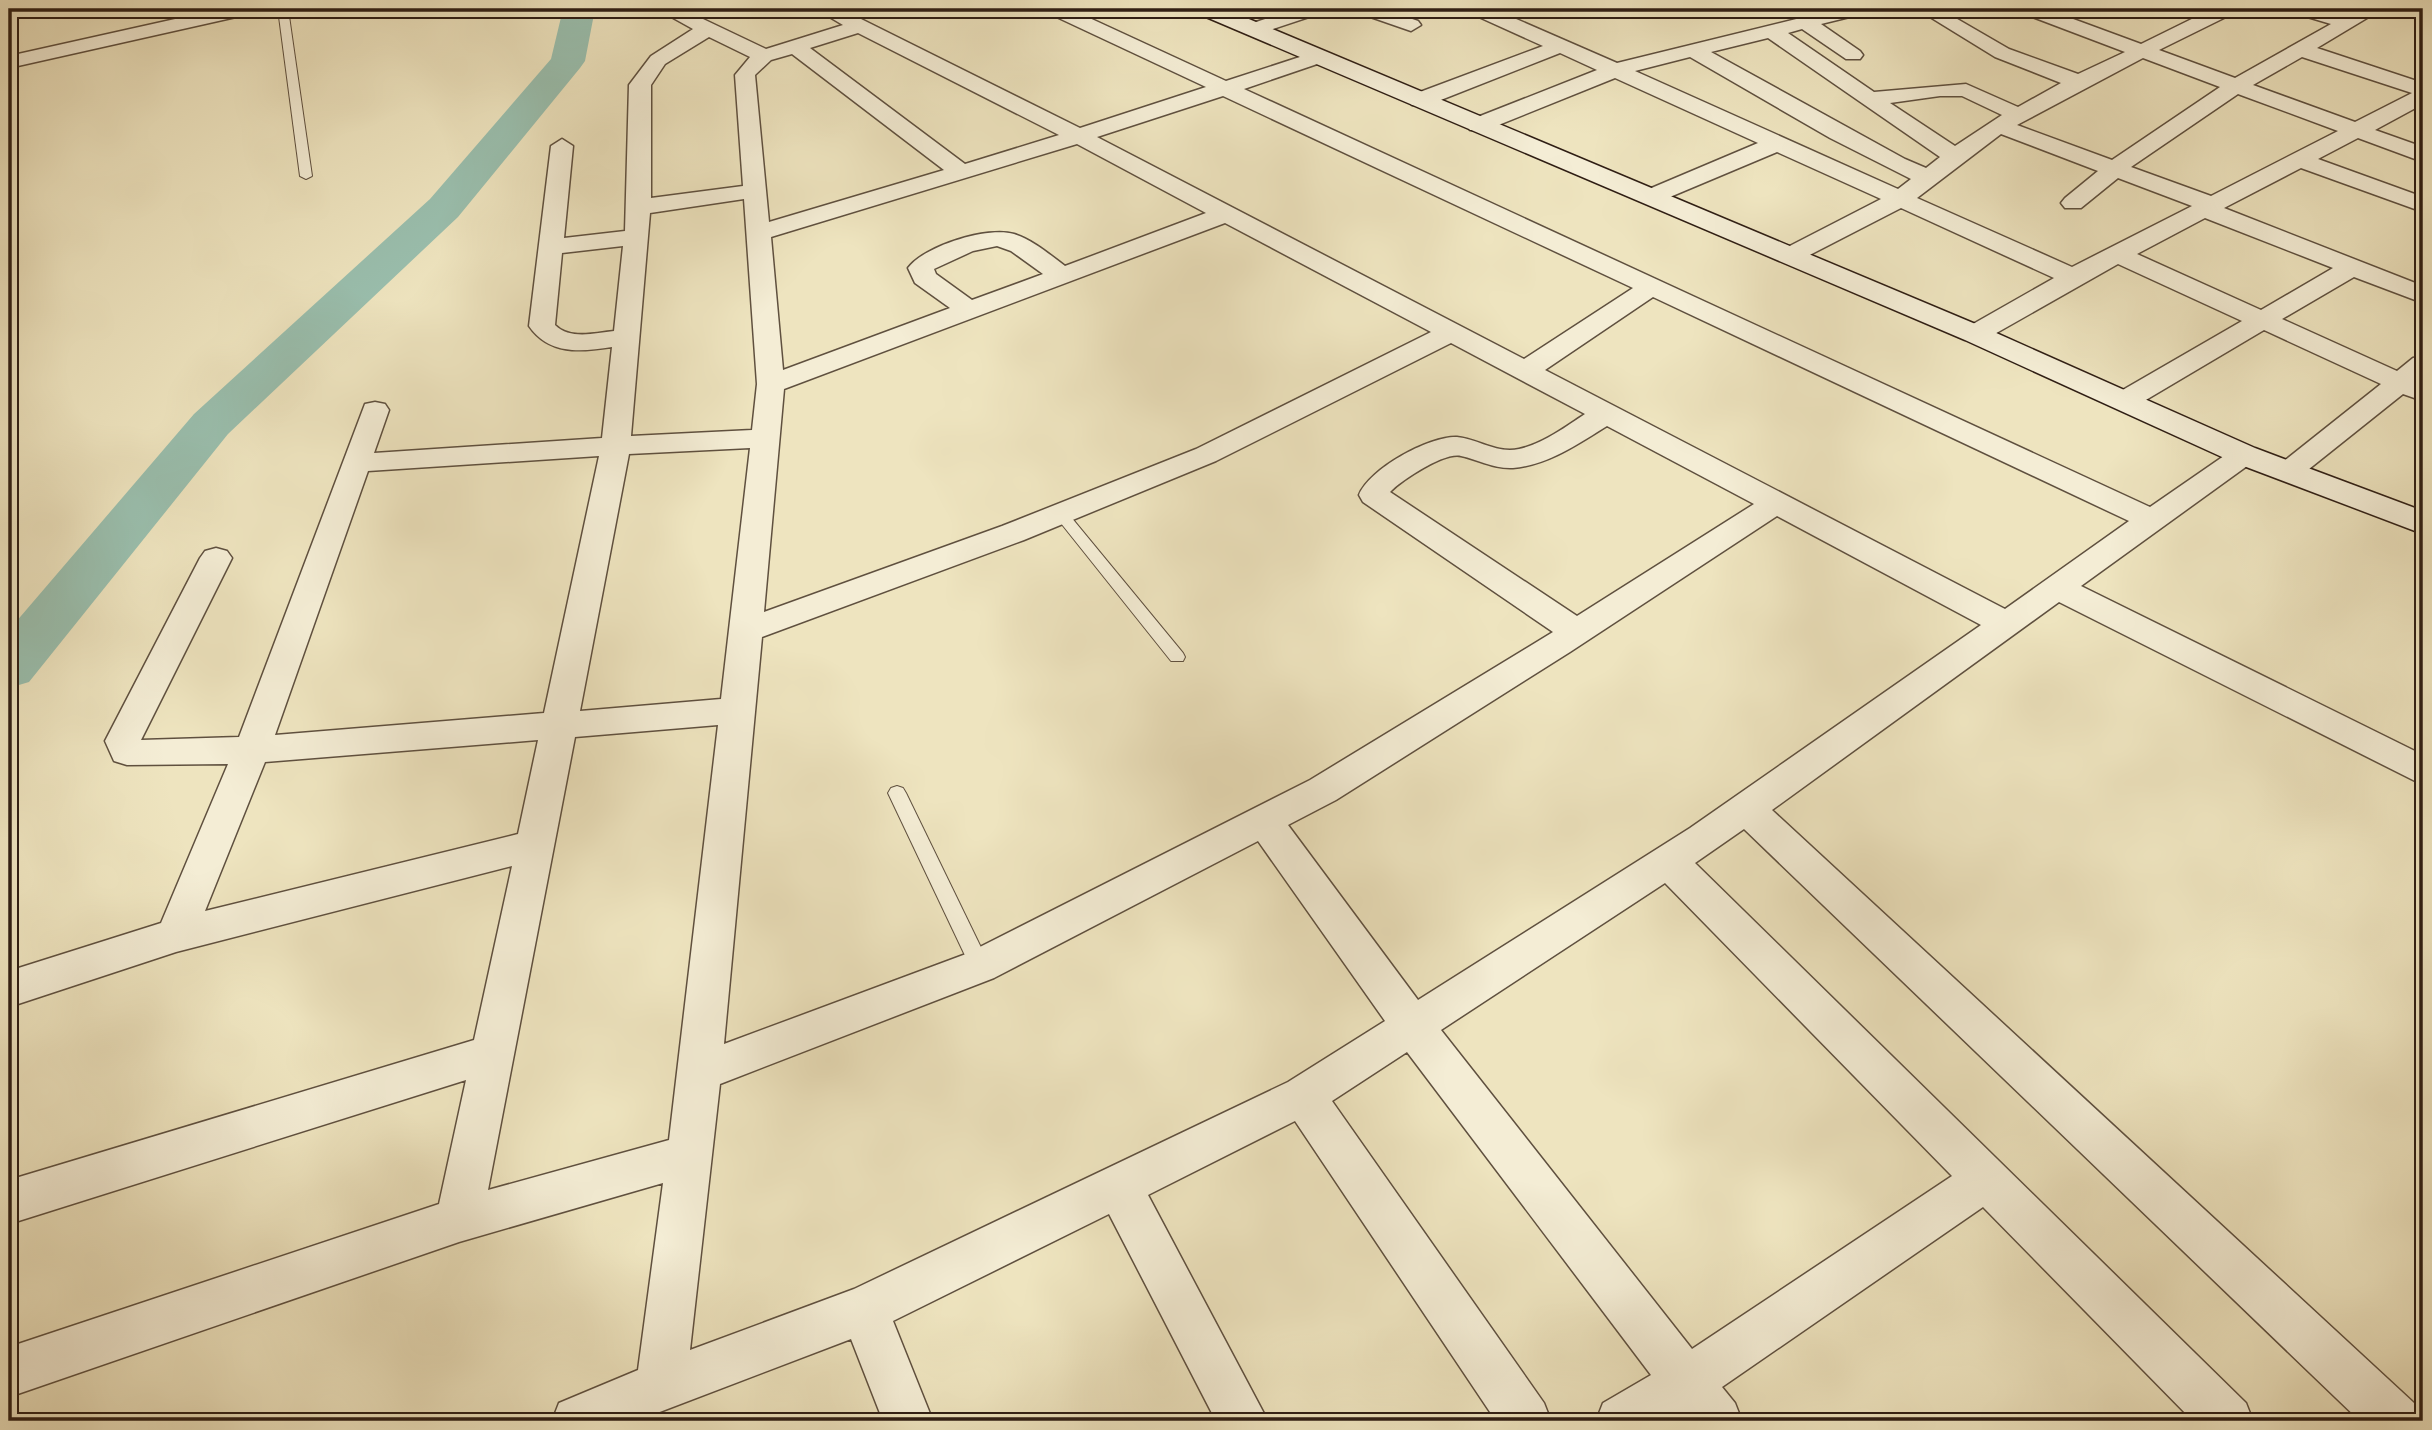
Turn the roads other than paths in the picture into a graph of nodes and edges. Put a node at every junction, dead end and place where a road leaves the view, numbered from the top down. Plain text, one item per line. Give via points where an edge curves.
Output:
1 (208, 9) edge
2 (245, 9) edge
3 (282, 9) edge
4 (667, 9) edge
5 (826, 9) edge
6 (1055, 9) edge
7 (1207, 9) edge
8 (1314, 9) edge
9 (1366, 9) edge
10 (1477, 9) edge
11 (1859, 9) edge
12 (1927, 9) edge
13 (2029, 9) edge
14 (2227, 9) edge
15 (2301, 9) edge
16 (2372, 9) edge
17 (1805, 22) junction
18 (2348, 23) junction
19 (1410, 25) dead end
20 (857, 27) junction
21 (1254, 29) junction
22 (706, 30) junction
23 (1772, 31) junction
24 (1560, 46) junction
25 (2302, 50) junction
26 (779, 51) junction
27 (1693, 51) junction
28 (2141, 51) junction
29 (9, 54) edge
30 (1853, 55) dead end
31 (1319, 57) junction
32 (9, 62) edge
33 (1615, 71) junction
34 (2078, 82) junction
35 (2236, 86) junction
36 (1226, 88) junction
37 (2422, 97) edge
38 (1868, 99) junction
39 (1420, 100) junction
40 (2009, 120) junction
41 (1478, 125) junction
42 (2357, 130) junction
43 (1078, 136) junction
44 (1778, 143) junction
45 (562, 146) dead end
46 (2423, 155) edge
47 (1955, 157) junction
48 (2299, 160) junction
49 (2115, 169) junction
50 (961, 172) junction
51 (306, 176) dead end
52 (1928, 178) junction
53 (754, 191) junction
54 (1650, 197) junction
55 (1900, 199) junction
56 (2073, 203) dead end
57 (2423, 205) edge
58 (2208, 207) junction
59 (1226, 214) junction
60 (637, 222) junction
61 (758, 233) junction
62 (551, 247) junction
63 (2117, 254) junction
64 (1789, 256) junction
65 (2353, 267) junction
66 (1062, 275) junction
67 (2073, 277) junction
68 (1651, 287) junction
69 (2423, 295) edge
70 (969, 310) junction
71 (2262, 320) junction
72 (1452, 332) junction
73 (1975, 334) junction
74 (626, 337) junction
75 (2423, 364) edge
76 (1525, 371) junction
77 (771, 384) junction
78 (2411, 388) edge
79 (2124, 401) junction
80 (375, 410) dead end
81 (1606, 414) junction
82 (765, 438) junction
83 (616, 445) junction
84 (2244, 454) junction
85 (356, 463) junction
86 (2289, 471) junction
87 (1776, 503) junction
88 (1062, 514) junction
89 (2152, 520) junction
90 (2423, 523) edge
91 (216, 558) dead end
92 (2056, 587) junction
93 (2005, 623) junction
94 (744, 631) junction
95 (1577, 632) junction
96 (1177, 657) dead end
97 (735, 712) junction
98 (559, 727) junction
99 (253, 750) junction
100 (2423, 771) edge
101 (897, 793) dead end
102 (1746, 808) junction
103 (1264, 820) junction
104 (535, 845) junction
105 (1668, 861) junction
106 (176, 935) junction
107 (981, 966) junction
108 (9, 989) edge
109 (1412, 1025) junction
110 (493, 1053) junction
111 (700, 1072) junction
112 (1303, 1096) junction
113 (690, 1155) junction
114 (1986, 1179) junction
115 (1119, 1186) junction
116 (9, 1202) edge
117 (459, 1220) junction
118 (864, 1310) junction
119 (9, 1373) edge
120 (1687, 1382) junction
121 (662, 1385) junction
122 (577, 1421) edge
123 (908, 1421) edge
124 (1243, 1421) edge
125 (1526, 1421) edge
126 (1622, 1421) edge
127 (1717, 1421) edge
128 (2228, 1421) edge
129 (2396, 1421) edge

1 - 29 street
2 - 32 street
3 - 51 lane
4 - 22 street
5 - 20 street
6 - 36 street
7 - 21 main road
8 - 21 street
9 - 19 street
10 - 24 street
11 - 17 street
12 - 34 street via 2002,53
13 - 28 street
14 - 28 street
15 - 18 street
16 - 18 street
17 - 23 street
17 - 30 street
18 - 25 street
20 - 26 street
20 - 43 street
21 - 31 main road
22 - 26 street
22 - 60 street via 658,60 640,85
23 - 27 street
23 - 38 street
24 - 33 street
24 - 39 street
25 - 35 street
25 - 37 street
26 - 50 street
26 - 53 street via 751,66 745,75
27 - 33 street
27 - 52 street via 1862,148
28 - 34 street
28 - 35 street
31 - 36 street
31 - 39 main road
33 - 41 street
33 - 44 street
34 - 40 street
35 - 42 street
35 - 49 street
36 - 43 street
36 - 68 street
37 - 42 street
38 - 40 street via 1958,89 1979,94
38 - 47 street
39 - 41 main road
40 - 47 street
40 - 49 street
41 - 54 main road
42 - 46 street
42 - 48 street
43 - 50 street
43 - 59 street
44 - 54 street
44 - 55 street
45 - 62 street
47 - 52 street
48 - 57 street
48 - 58 street
49 - 56 street
49 - 58 street
50 - 61 street
52 - 55 street
53 - 60 street
53 - 61 street
54 - 64 main road
55 - 64 street
55 - 67 street
58 - 63 street
58 - 65 street
59 - 66 street
59 - 72 street
60 - 62 street
60 - 74 street
61 - 77 street
62 - 74 street via 545,333 564,342
63 - 67 street
63 - 71 street
64 - 73 main road
65 - 69 street
65 - 71 street
66 - 70 street
66 - 70 street via 1010,241 998,239 984,240 921,268 924,278
67 - 73 street
68 - 76 street
68 - 89 street
70 - 77 street
71 - 78 street
71 - 79 street
72 - 76 street
72 - 88 street via 1206,455
73 - 79 main road
74 - 83 street
75 - 78 street
76 - 81 street
77 - 82 street
78 - 86 street
79 - 84 main road
80 - 85 street
81 - 87 street
81 - 95 street via 1522,458 1483,456 1454,446 1433,450 1379,484 1374,495
82 - 83 street
82 - 94 street
83 - 85 street
83 - 98 street
84 - 86 main road
84 - 89 street
85 - 99 street
86 - 90 main road
87 - 93 street
87 - 95 street
88 - 94 street
88 - 96 lane
89 - 92 street
91 - 99 street via 123,741 127,752 138,754
92 - 93 street
92 - 100 street
93 - 102 street
94 - 97 street
95 - 103 street via 1322,790
97 - 98 street
97 - 111 street
98 - 99 street
98 - 104 street
99 - 106 street
101 - 107 lane
102 - 105 street
102 - 129 street
103 - 107 street
103 - 109 street
104 - 106 street
104 - 110 street
105 - 109 street
105 - 114 street
106 - 108 street
107 - 111 street
109 - 112 street
109 - 120 street
110 - 116 street
110 - 117 street
111 - 113 street
112 - 115 street
112 - 125 street
113 - 117 street
113 - 121 street
114 - 120 street
114 - 128 street
115 - 118 street
115 - 124 street
117 - 119 street
118 - 121 street
118 - 123 street
120 - 126 street
120 - 127 street
121 - 122 street

